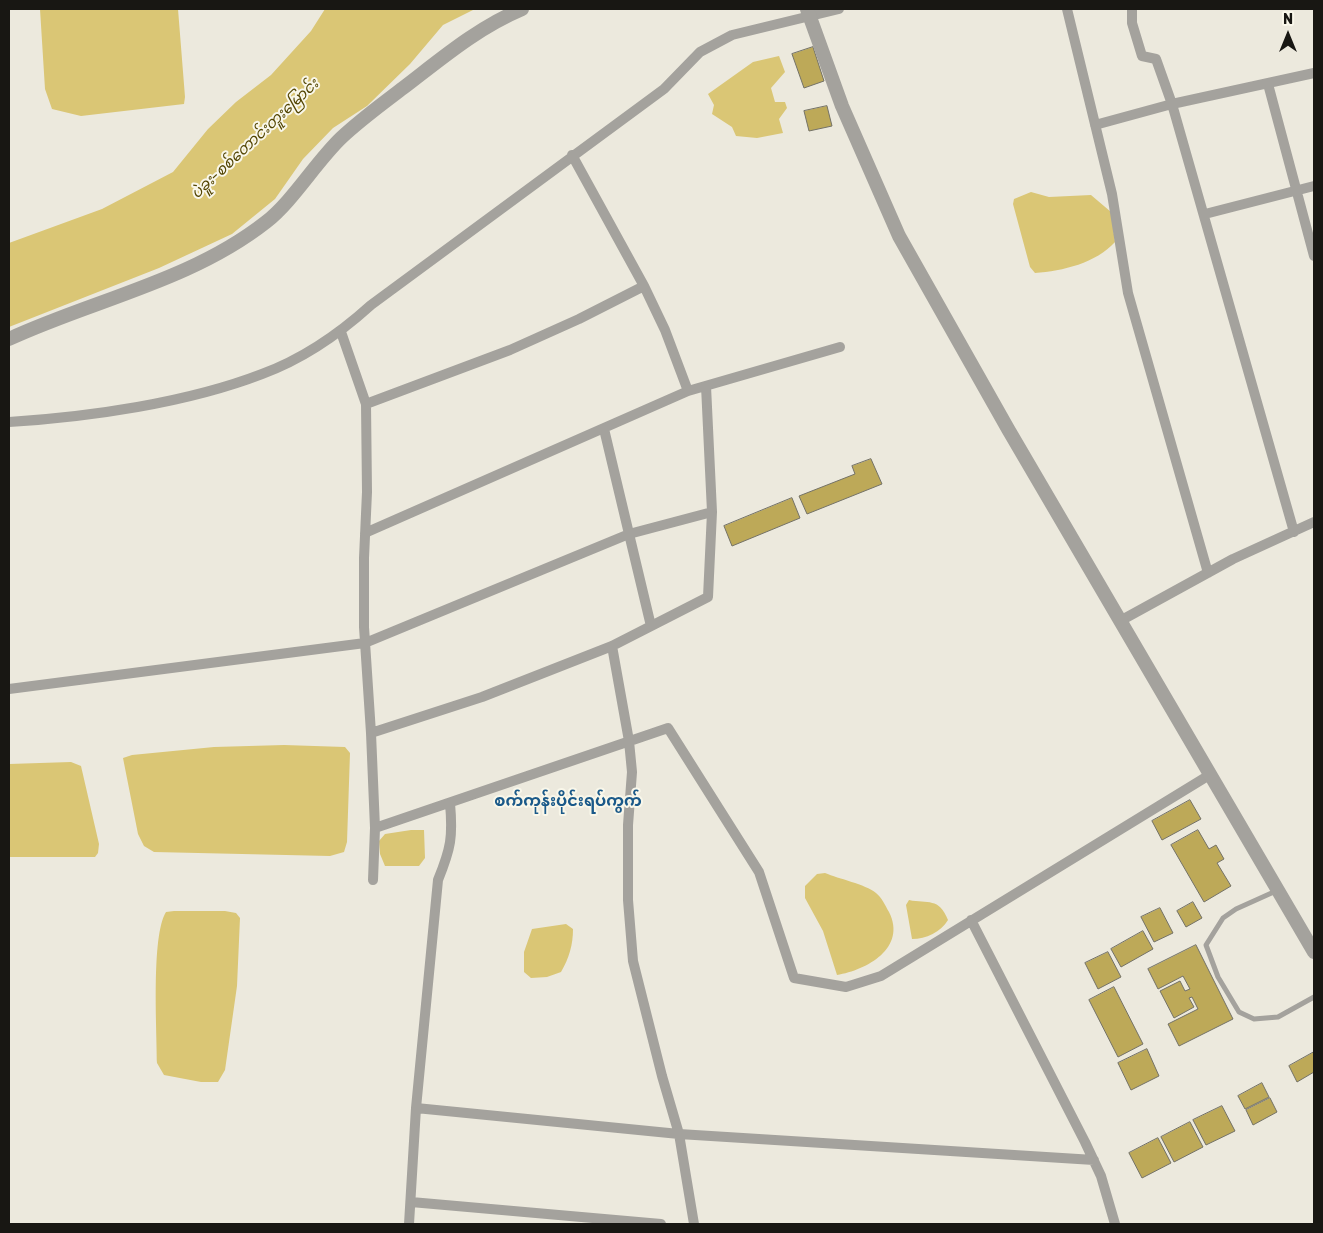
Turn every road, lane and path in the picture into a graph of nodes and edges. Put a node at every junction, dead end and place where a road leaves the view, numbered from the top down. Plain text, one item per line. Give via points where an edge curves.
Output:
1 (522, 9) edge
2 (839, 9) edge
3 (1067, 9) edge
4 (1132, 9) edge
5 (808, 12) edge
6 (1314, 73) edge
7 (1268, 84) junction
8 (1172, 104) junction
9 (1096, 125) junction
10 (572, 155) junction
11 (1314, 186) edge
12 (1295, 191) junction
13 (1205, 214) junction
14 (1314, 256) edge
15 (644, 286) junction
16 (341, 332) junction
17 (9, 339) edge
18 (840, 347) dead end
19 (706, 386) junction
20 (688, 391) junction
21 (366, 404) junction
22 (9, 422) edge
23 (604, 429) junction
24 (712, 512) junction
25 (1314, 522) edge
26 (1294, 532) junction
27 (365, 533) junction
28 (629, 534) junction
29 (1208, 573) junction
30 (1120, 621) junction
31 (651, 626) junction
32 (365, 643) junction
33 (612, 646) junction
34 (9, 689) edge
35 (371, 733) junction
36 (629, 741) junction
37 (1211, 774) junction
38 (450, 803) junction
39 (375, 828) junction
40 (372, 880) dead end
41 (1279, 890) junction
42 (971, 920) junction
43 (1314, 952) edge
44 (1314, 997) edge
45 (416, 1108) junction
46 (679, 1134) junction
47 (1094, 1160) junction
48 (411, 1202) junction
49 (409, 1224) edge
50 (661, 1224) edge
51 (694, 1224) edge
52 (1115, 1224) edge

1 - 17 street via 456,46 367,116 341,138 268,221 247,236 195,266
2 - 5 street
3 - 9 street
4 - 8 street via 1132,23 1142,56 1156,59
5 - 10 street via 732,34 700,52 664,89
5 - 30 street via 842,106 899,236
6 - 7 street
7 - 8 street
7 - 12 street
8 - 9 street
8 - 13 street
9 - 29 street via 1112,194 1128,293
10 - 15 street
10 - 16 street via 371,305
11 - 12 street
12 - 13 street
12 - 14 street
13 - 26 street
15 - 20 street
15 - 21 street via 510,350
16 - 21 street
16 - 22 street via 263,374 196,394 64,418
18 - 19 street
19 - 20 street
19 - 24 street
20 - 23 street
21 - 27 street
23 - 27 street
23 - 28 street
24 - 28 street
24 - 31 street via 708,597
25 - 26 street
26 - 29 street
27 - 32 street
28 - 31 street
28 - 32 street
29 - 30 street
30 - 37 street
31 - 33 street
32 - 34 street
32 - 35 street
33 - 35 street via 482,697
33 - 36 street
35 - 39 street
36 - 38 street
36 - 42 street via 668,728 759,872 794,978 846,987 881,976
36 - 46 street via 632,772 628,900 633,961
37 - 41 street
37 - 42 street
38 - 39 street
38 - 45 street via 453,831 438,880
39 - 40 street
41 - 43 street
41 - 44 lane via 1223,918 1206,945 1218,977 1238,1012 1254,1019 1278,1017
42 - 47 street
45 - 46 street
45 - 48 street
46 - 47 street
46 - 51 street
47 - 52 street
48 - 49 street
48 - 50 street

